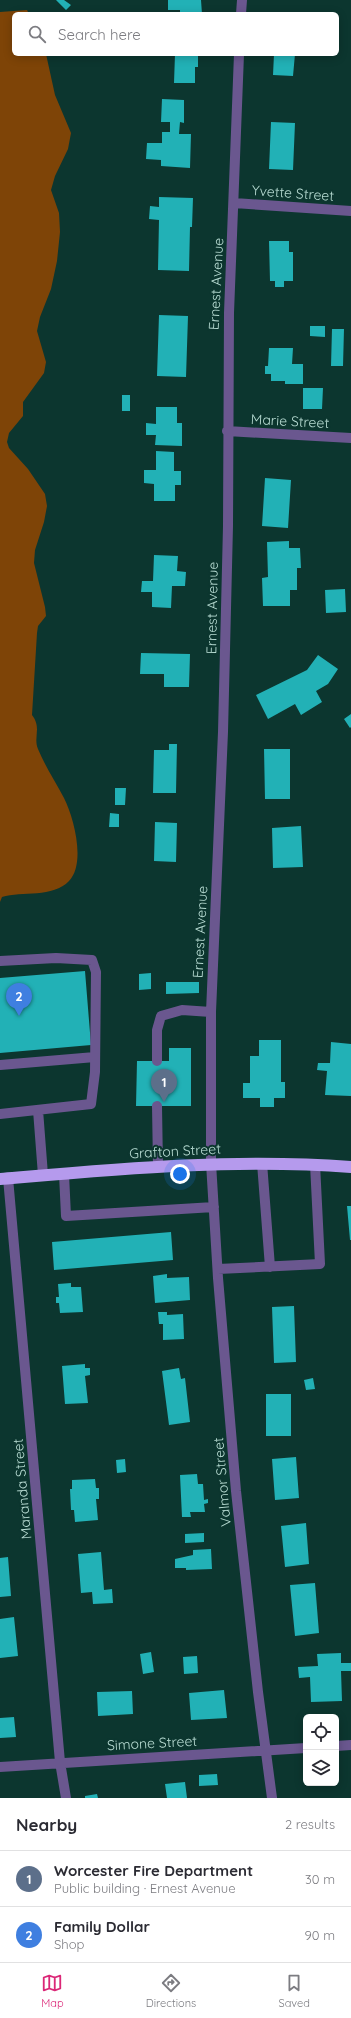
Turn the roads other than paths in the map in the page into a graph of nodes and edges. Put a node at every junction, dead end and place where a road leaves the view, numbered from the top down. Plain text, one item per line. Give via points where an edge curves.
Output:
1 (242, 0) edge
2 (241, 12) edge
3 (239, 56) edge
4 (234, 203) junction
5 (351, 211) edge
6 (227, 431) junction
7 (351, 438) edge
8 (0, 961) edge
9 (211, 1012) junction
10 (95, 1057) junction
11 (157, 1061) dead end
12 (0, 1065) edge
13 (157, 1106) dead end
14 (38, 1110) junction
15 (0, 1114) edge
16 (211, 1163) junction
17 (262, 1163) junction
18 (315, 1164) junction
19 (158, 1166) junction
20 (351, 1167) edge
21 (64, 1174) junction
22 (43, 1175) junction
23 (4, 1178) edge
24 (214, 1207) junction
25 (270, 1267) junction
26 (218, 1269) junction
27 (351, 1745) edge
28 (339, 1746) edge
29 (303, 1748) edge
30 (267, 1752) junction
31 (60, 1762) junction
32 (0, 1767) edge
33 (66, 1798) edge
34 (272, 1798) edge

1 - 2 street
3 - 4 street, Ernest Avenue
4 - 5 street, Yvette Street
4 - 6 street, Ernest Avenue
6 - 7 street, Marie Street
6 - 9 street, Ernest Avenue via 224,732
8 - 10 street via 56,958 92,960 96,972
9 - 11 street via 182,1010 161,1016 157,1030
9 - 16 street, Ernest Avenue
10 - 12 street
10 - 14 street via 91,1104
13 - 19 street
14 - 15 street
14 - 22 street
16 - 17 highway, Grafton Street
16 - 19 highway, Grafton Street
16 - 24 street, Valmor Street
17 - 18 highway, Grafton Street
17 - 25 street
18 - 20 highway, Grafton Street
18 - 25 street via 320,1264
19 - 21 highway, Grafton Street
21 - 22 highway, Grafton Street
21 - 24 street via 66,1216
22 - 23 highway, Grafton Street
23 - 31 street, Maranda Street
24 - 26 street, Valmor Street
25 - 26 street
26 - 30 street, Valmor Street via 236,1491
27 - 28 street
29 - 30 street, Simone Street
30 - 31 street, Simone Street
30 - 34 street, Valmor Street
31 - 32 street, Simone Street
31 - 33 street, Maranda Street

